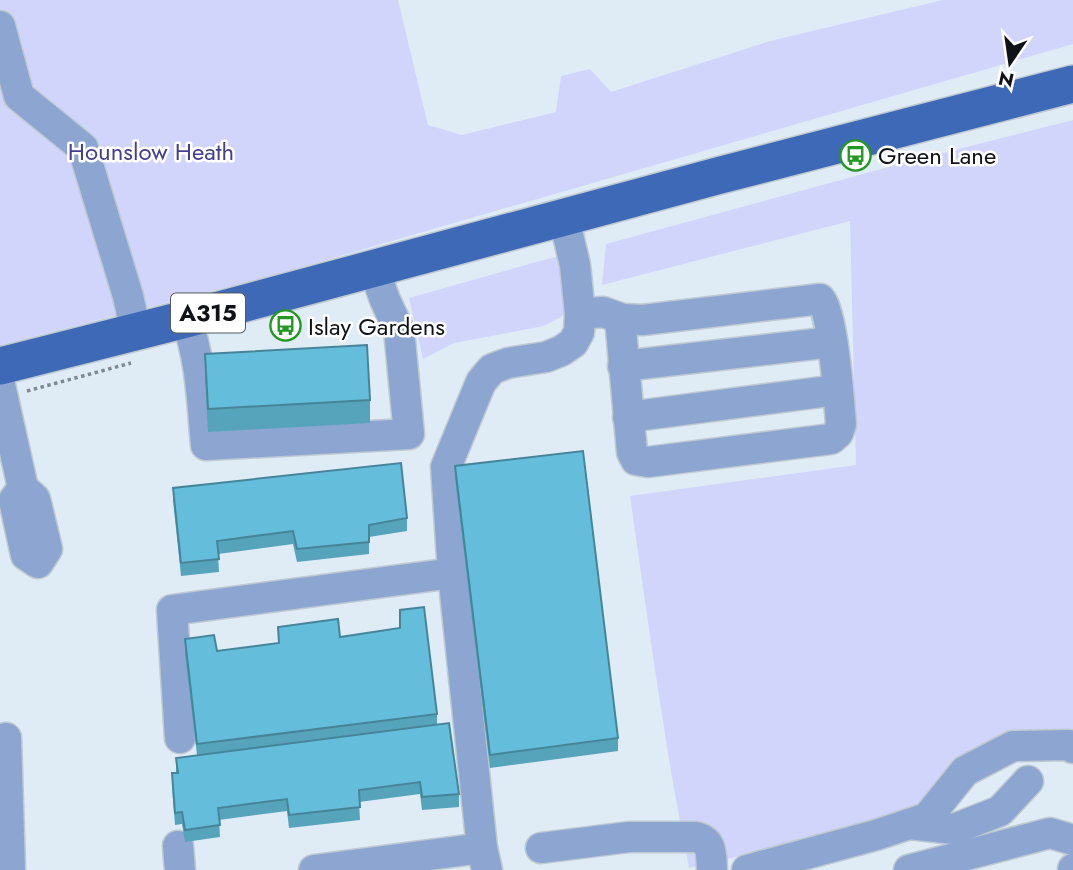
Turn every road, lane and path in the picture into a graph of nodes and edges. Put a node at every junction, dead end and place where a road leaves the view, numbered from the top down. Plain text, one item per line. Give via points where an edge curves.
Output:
1 (0, 26) edge
2 (1073, 84) edge
3 (564, 218) junction
4 (374, 269) junction
5 (580, 314) junction
6 (620, 318) junction
7 (186, 319) junction
8 (136, 331) junction
9 (832, 342) junction
10 (0, 366) edge
11 (623, 366) junction
12 (0, 385) edge
13 (837, 390) junction
14 (628, 417) junction
15 (23, 488) dead end
16 (453, 573) junction
17 (180, 738) dead end
18 (0, 740) edge
19 (1073, 748) edge
20 (1028, 781) dead end
21 (909, 824) junction
22 (1073, 841) edge
23 (541, 848) dead end
24 (485, 859) edge
25 (10, 870) edge
26 (314, 870) edge
27 (712, 870) edge
28 (747, 870) edge
29 (909, 870) edge

1 - 8 street via 19,96 83,148
2 - 3 main road, A315
3 - 4 main road, A315
3 - 5 street
4 - 7 main road, A315
4 - 7 street via 399,330 409,434 206,444 199,368
5 - 6 street via 603,312
5 - 16 street via 573,343 546,357 492,369 481,382 446,467
6 - 9 street via 643,320 820,299
6 - 11 street
7 - 8 main road, A315
8 - 10 main road, A315
9 - 11 street
9 - 13 street
11 - 14 street
12 - 15 street
13 - 14 street
13 - 14 street via 841,425 831,439 648,462 636,460 632,452
16 - 17 street via 172,610
16 - 24 street
18 - 25 street via 6,738
19 - 21 street via 1013,746 965,771 927,818
20 - 21 street via 1000,810 954,829
21 - 28 street
22 - 29 street via 1049,833
23 - 27 street via 629,837 696,837 710,845
24 - 26 street

